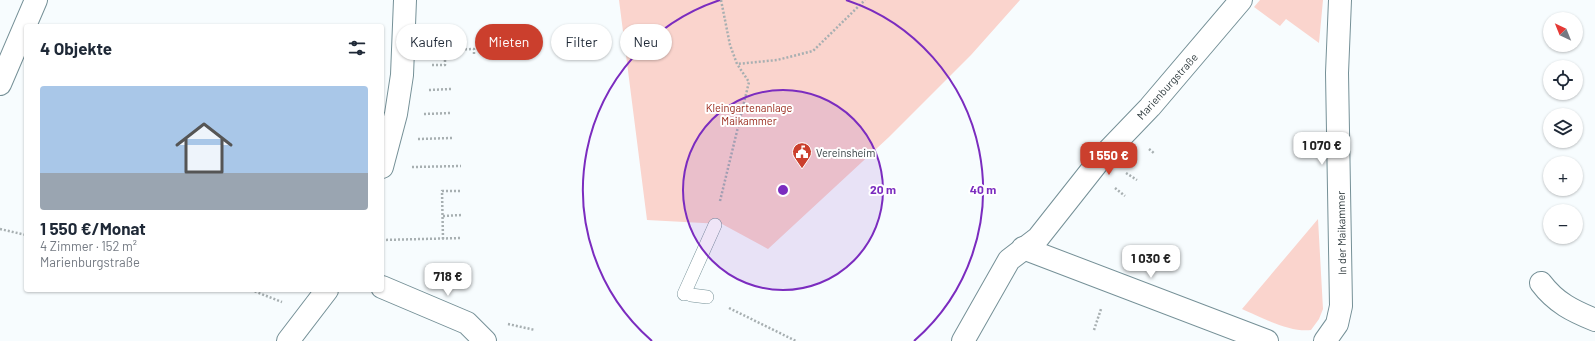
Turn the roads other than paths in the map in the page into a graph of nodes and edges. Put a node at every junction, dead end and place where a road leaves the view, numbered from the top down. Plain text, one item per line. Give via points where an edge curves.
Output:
1 (36, 0) edge
2 (405, 0) edge
3 (1241, 0) edge
4 (1340, 0) edge
5 (26, 24) edge
6 (24, 28) edge
7 (0, 84) edge
8 (384, 159) edge
9 (715, 225) road end
10 (1023, 248) junction
11 (1542, 283) dead end
12 (384, 288) edge
13 (325, 292) edge
14 (707, 297) road end
15 (1595, 320) edge
16 (1329, 339) edge
17 (288, 341) edge
18 (485, 341) edge
19 (963, 341) edge
20 (1267, 341) edge

1 - 5 street
2 - 8 street via 403,66 396,114
3 - 10 street, Marienburgstraße via 1150,107 1102,157 1038,238
4 - 16 street, In der Maikammer via 1337,72 1341,306 1337,324
6 - 7 street
9 - 14 lane via 688,295
10 - 19 street, Marienburgstraße via 1009,260
10 - 20 street
11 - 15 street via 1552,297 1575,312
12 - 18 street via 467,323
13 - 17 street

